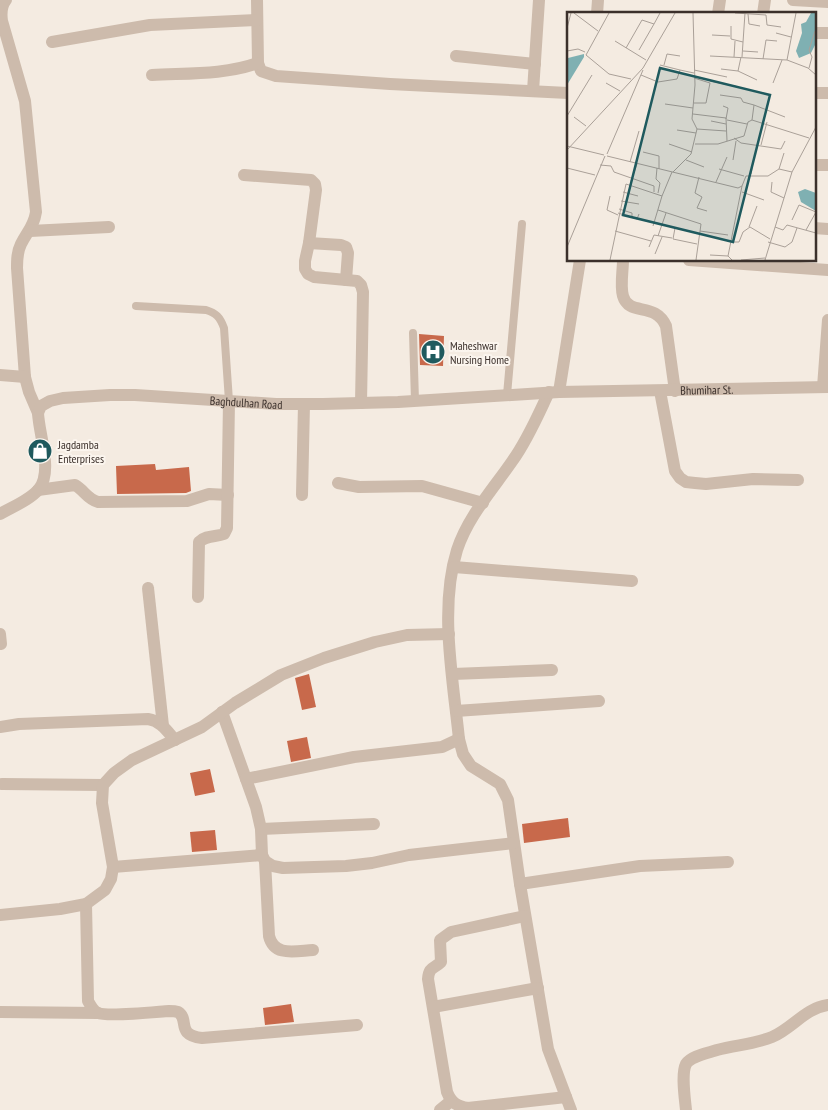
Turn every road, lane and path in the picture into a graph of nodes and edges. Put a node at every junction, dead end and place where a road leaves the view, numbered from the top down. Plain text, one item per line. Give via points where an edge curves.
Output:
1 (257, 0) edge
2 (540, 0) edge
3 (793, 0) edge
4 (3, 2) edge
5 (828, 2) edge
6 (257, 20) junction
7 (52, 42) dead end
8 (456, 56) dead end
9 (258, 63) junction
10 (535, 64) junction
11 (152, 74) dead end
12 (533, 91) junction
13 (567, 93) edge
14 (244, 175) dead end
15 (522, 224) dead end
16 (108, 227) dead end
17 (30, 231) junction
18 (309, 243) junction
19 (580, 261) edge
20 (623, 261) edge
21 (703, 261) edge
22 (828, 270) edge
23 (346, 280) junction
24 (136, 306) dead end
25 (828, 320) edge
26 (412, 333) dead end
27 (0, 375) edge
28 (25, 377) junction
29 (826, 387) edge
30 (586, 391) joint
31 (660, 391) junction
32 (675, 391) junction
33 (554, 392) junction
34 (507, 395) junction
35 (230, 401) junction
36 (414, 401) junction
37 (361, 403) junction
38 (304, 404) junction
39 (38, 413) junction
40 (798, 480) dead end
41 (338, 483) dead end
42 (38, 490) junction
43 (228, 495) junction
44 (302, 495) dead end
45 (483, 503) junction
46 (0, 514) edge
47 (454, 566) junction
48 (632, 581) dead end
49 (148, 588) dead end
50 (198, 598) dead end
51 (0, 634) edge
52 (449, 634) junction
53 (1, 644) edge
54 (552, 670) dead end
55 (453, 674) junction
56 (599, 701) dead end
57 (456, 711) junction
58 (222, 712) junction
59 (163, 726) junction
60 (0, 727) edge
61 (459, 739) junction
62 (175, 740) junction
63 (246, 779) junction
64 (2, 784) dead end
65 (104, 784) junction
66 (374, 824) dead end
67 (261, 829) junction
68 (514, 843) junction
69 (263, 858) junction
70 (728, 862) dead end
71 (113, 867) junction
72 (520, 884) junction
73 (86, 904) junction
74 (0, 915) edge
75 (526, 916) junction
76 (313, 950) dead end
77 (538, 988) junction
78 (828, 1005) edge
79 (432, 1008) junction
80 (0, 1012) edge
81 (98, 1013) junction
82 (357, 1025) dead end
83 (566, 1097) junction
84 (451, 1101) junction
85 (440, 1110) edge
86 (571, 1110) edge
87 (686, 1110) edge

1 - 6 street
2 - 10 street
3 - 5 street
4 - 17 street via 2,22 25,101 36,212
6 - 7 street via 150,25
6 - 9 street
8 - 10 street
9 - 11 street via 219,72
9 - 12 street via 261,71 276,76
10 - 12 street
12 - 13 street
14 - 18 street via 311,180 315,184
15 - 34 lane
16 - 17 street
17 - 28 street via 17,256
18 - 23 street via 346,247
18 - 23 street via 305,261 308,274
19 - 33 street
20 - 32 street via 622,287 626,302 632,307 654,312 662,317 666,326
21 - 22 street
23 - 37 street via 357,281 363,292
24 - 35 lane via 206,310 221,319
25 - 29 street
26 - 36 lane
27 - 28 street
28 - 39 street
29 - 32 street, Bhumihar St.
30 - 31 street, Bhumihar St.
30 - 33 street, Baghdulhan Road
31 - 32 street, Bhumihar St.
31 - 40 street via 675,470 686,482
33 - 34 street, Baghdulhan Road
33 - 45 street
34 - 36 street, Baghdulhan Road
35 - 38 street, Baghdulhan Road
35 - 39 street, Baghdulhan Road via 135,395 63,398 40,406
35 - 43 street
36 - 37 street, Baghdulhan Road
37 - 38 street, Baghdulhan Road
38 - 44 street
39 - 42 street via 46,469
41 - 45 street via 359,487 422,486
42 - 43 street via 75,485 91,500 98,502 187,501 209,494
42 - 46 street
43 - 50 street via 224,534 203,538 199,542
45 - 47 street via 457,550
47 - 48 street
47 - 52 street
49 - 59 street
51 - 53 street
52 - 55 street
52 - 58 street via 408,635 324,658 281,675
54 - 55 street
55 - 57 street
56 - 57 street
57 - 61 street
58 - 62 street via 202,727
58 - 63 street
59 - 60 street via 154,720 122,719
59 - 62 street
61 - 63 street via 442,747 354,757
61 - 68 street via 471,766 500,784 508,800
62 - 65 street via 132,760
63 - 67 street
64 - 65 street
65 - 71 street via 102,803
66 - 67 street
67 - 69 street
68 - 69 street via 346,866 284,868 273,866
68 - 72 street
69 - 71 street
69 - 76 street via 271,944 281,951
70 - 72 street via 640,866
71 - 73 street via 105,890
72 - 75 street
73 - 74 street
73 - 81 street via 88,1001
75 - 77 street
75 - 79 street via 444,936 439,947 441,962 428,973
77 - 79 street
77 - 83 street via 548,1049
78 - 87 street via 811,1010 772,1037 726,1048 686,1064
79 - 84 street
80 - 81 street
81 - 82 street via 178,1012 187,1033 202,1038
83 - 84 street via 468,1108
83 - 86 street
84 - 85 street

